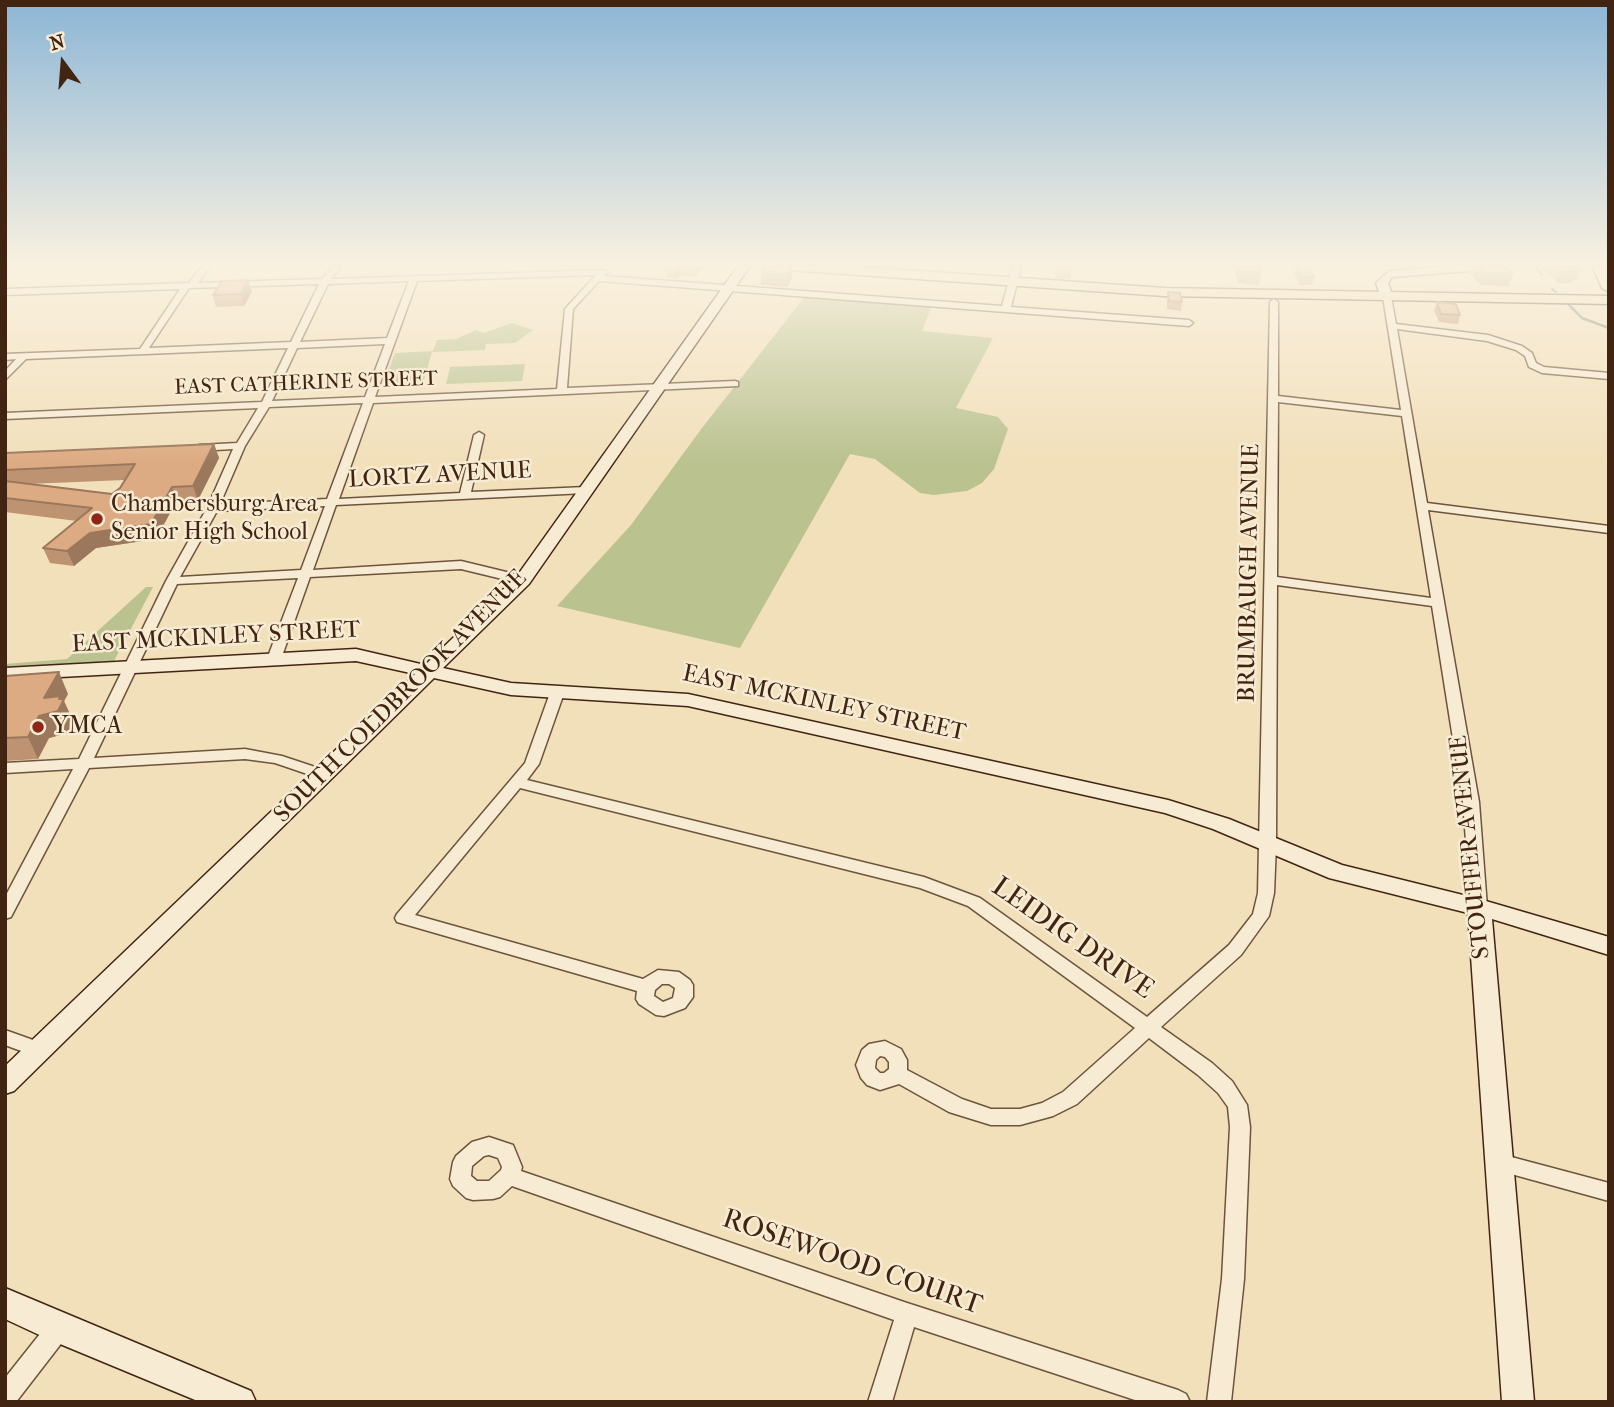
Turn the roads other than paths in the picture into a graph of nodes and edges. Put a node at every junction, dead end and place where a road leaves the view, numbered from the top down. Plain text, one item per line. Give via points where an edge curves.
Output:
1 (156, 332) edge
2 (300, 332) edge
3 (394, 332) edge
4 (567, 332) edge
5 (698, 332) edge
6 (1278, 332) edge
7 (1393, 332) edge
8 (1437, 332) edge
9 (391, 341) junction
10 (294, 345) junction
11 (142, 352) junction
12 (24, 356) junction
13 (5, 357) edge
14 (1609, 376) edge
15 (5, 377) edge
16 (735, 384) dead end
17 (659, 388) junction
18 (562, 392) junction
19 (1275, 399) junction
20 (369, 400) junction
21 (265, 405) junction
22 (1405, 413) junction
23 (5, 416) edge
24 (479, 435) dead end
25 (240, 446) junction
26 (192, 448) edge
27 (586, 490) junction
28 (466, 496) junction
29 (331, 502) junction
30 (1420, 506) junction
31 (213, 508) junction
32 (1609, 530) edge
33 (305, 573) junction
34 (523, 580) junction
35 (1271, 580) junction
36 (172, 581) junction
37 (1436, 603) junction
38 (274, 659) junction
39 (128, 668) junction
40 (428, 670) junction
41 (5, 674) edge
42 (557, 693) junction
43 (84, 763) junction
44 (5, 768) edge
45 (322, 774) junction
46 (517, 783) junction
47 (1268, 845) junction
48 (1479, 907) junction
49 (5, 913) edge
50 (1609, 946) edge
51 (646, 987) dead end
52 (1148, 1026) junction
53 (5, 1037) edge
54 (40, 1050) junction
55 (898, 1074) dead end
56 (5, 1083) edge
57 (1500, 1163) junction
58 (509, 1176) dead end
59 (1609, 1192) edge
60 (5, 1303) edge
61 (907, 1314) junction
62 (59, 1328) junction
63 (5, 1397) edge
64 (240, 1402) edge
65 (880, 1402) edge
66 (1178, 1402) edge
67 (1219, 1402) edge
68 (1518, 1402) edge

1 - 11 street
2 - 10 street
3 - 9 street
4 - 18 street
5 - 17 street, SOUTH COLDBROOK AVENUE
6 - 19 street, BRUMBAUGH AVENUE
7 - 22 street, STOUFFER AVENUE
8 - 14 street via 1488,338 1518,348 1542,370
9 - 10 street
9 - 20 street
10 - 11 street
10 - 21 street
11 - 12 street
12 - 13 street
12 - 15 street
16 - 17 street, EAST CATHERINE STREET
17 - 18 street, EAST CATHERINE STREET
17 - 27 street, SOUTH COLDBROOK AVENUE
18 - 20 street, EAST CATHERINE STREET
19 - 22 street
19 - 35 street, BRUMBAUGH AVENUE
20 - 21 street, EAST CATHERINE STREET
20 - 29 street
21 - 23 street, EAST CATHERINE STREET
21 - 25 street
22 - 30 street, STOUFFER AVENUE
24 - 28 street
25 - 26 street
25 - 31 street
27 - 28 street, LORTZ AVENUE
27 - 34 street, SOUTH COLDBROOK AVENUE
28 - 29 street, LORTZ AVENUE
29 - 31 street, LORTZ AVENUE
29 - 33 street
30 - 32 street
30 - 37 street, STOUFFER AVENUE
31 - 36 street
33 - 34 street via 461,565
33 - 36 street
33 - 38 street
34 - 40 street, SOUTH COLDBROOK AVENUE
35 - 37 street
35 - 47 street, BRUMBAUGH AVENUE
36 - 39 street
37 - 48 street, STOUFFER AVENUE via 1471,802
38 - 39 street, EAST MCKINLEY STREET
38 - 40 street, EAST MCKINLEY STREET via 356,655
39 - 41 street, EAST MCKINLEY STREET
39 - 43 street
40 - 42 street, EAST MCKINLEY STREET via 510,689
40 - 45 street, SOUTH COLDBROOK AVENUE
42 - 46 street via 541,743
42 - 47 street, EAST MCKINLEY STREET via 688,700 1168,807
43 - 44 street
43 - 45 street via 245,754
43 - 49 street
45 - 54 street, SOUTH COLDBROOK AVENUE
46 - 51 street via 403,918
46 - 52 street, LEIDIG DRIVE via 924,883 974,902
47 - 48 street, EAST MCKINLEY STREET via 1337,872
47 - 52 street, BRUMBAUGH AVENUE via 1266,893 1251,933
48 - 50 street, EAST MCKINLEY STREET
48 - 57 street, STOUFFER AVENUE
52 - 55 street, BRUMBAUGH AVENUE via 1070,1098 1020,1117 991,1117 956,1106
52 - 67 street, LEIDIG DRIVE via 1205,1069 1237,1105 1240,1127 1233,1279
53 - 54 street
54 - 56 street, SOUTH COLDBROOK AVENUE
57 - 59 street
57 - 68 street, STOUFFER AVENUE
58 - 61 street, ROSEWOOD COURT
60 - 62 street
61 - 65 street
61 - 66 street, ROSEWOOD COURT
62 - 63 street
62 - 64 street

